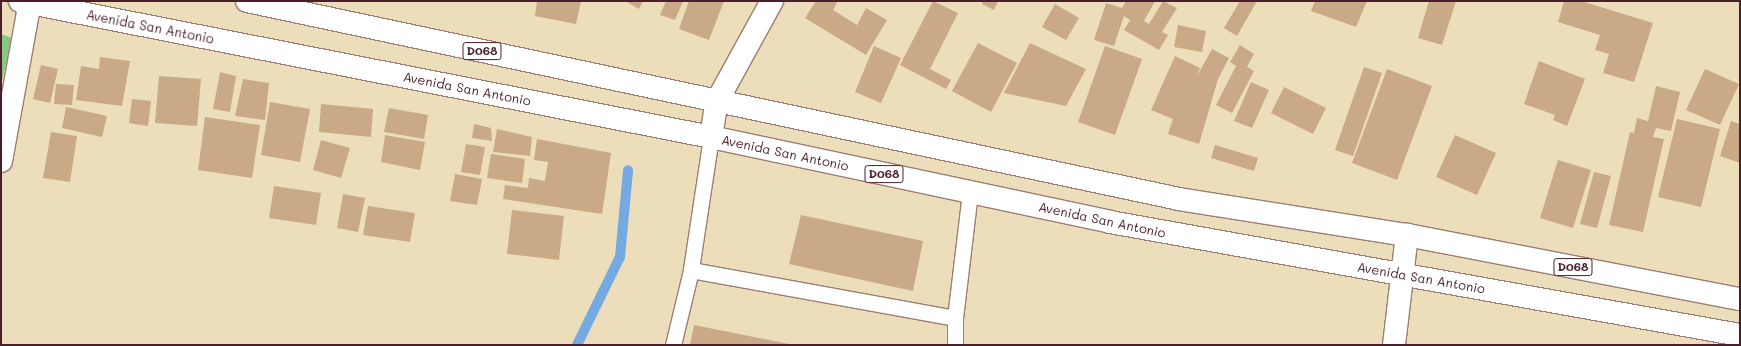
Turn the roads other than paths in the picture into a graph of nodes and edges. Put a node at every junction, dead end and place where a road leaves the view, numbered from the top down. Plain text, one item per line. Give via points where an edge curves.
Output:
1 (247, 1) edge
2 (772, 1) edge
3 (27, 2) edge
4 (717, 101) junction
5 (711, 137) junction
6 (1, 161) edge
7 (970, 192) junction
8 (1407, 235) junction
9 (691, 270) junction
10 (1404, 275) junction
11 (1740, 299) edge
12 (955, 318) junction
13 (1740, 336) edge
14 (673, 345) edge
15 (955, 345) edge
16 (1394, 345) edge

1 - 4 main road, D068
2 - 4 main road
3 - 5 main road, Avenida San Antonio / D068
3 - 6 main road
4 - 5 main road
4 - 8 main road, D068 via 1179,199
5 - 7 main road, Avenida San Antonio / D068
5 - 9 lane
7 - 10 main road, Avenida San Antonio / D068 via 1110,222
7 - 12 lane
8 - 10 main road
8 - 11 main road, D068
9 - 12 lane
9 - 14 lane
10 - 13 main road, Avenida San Antonio / D068
10 - 16 main road
12 - 15 lane

